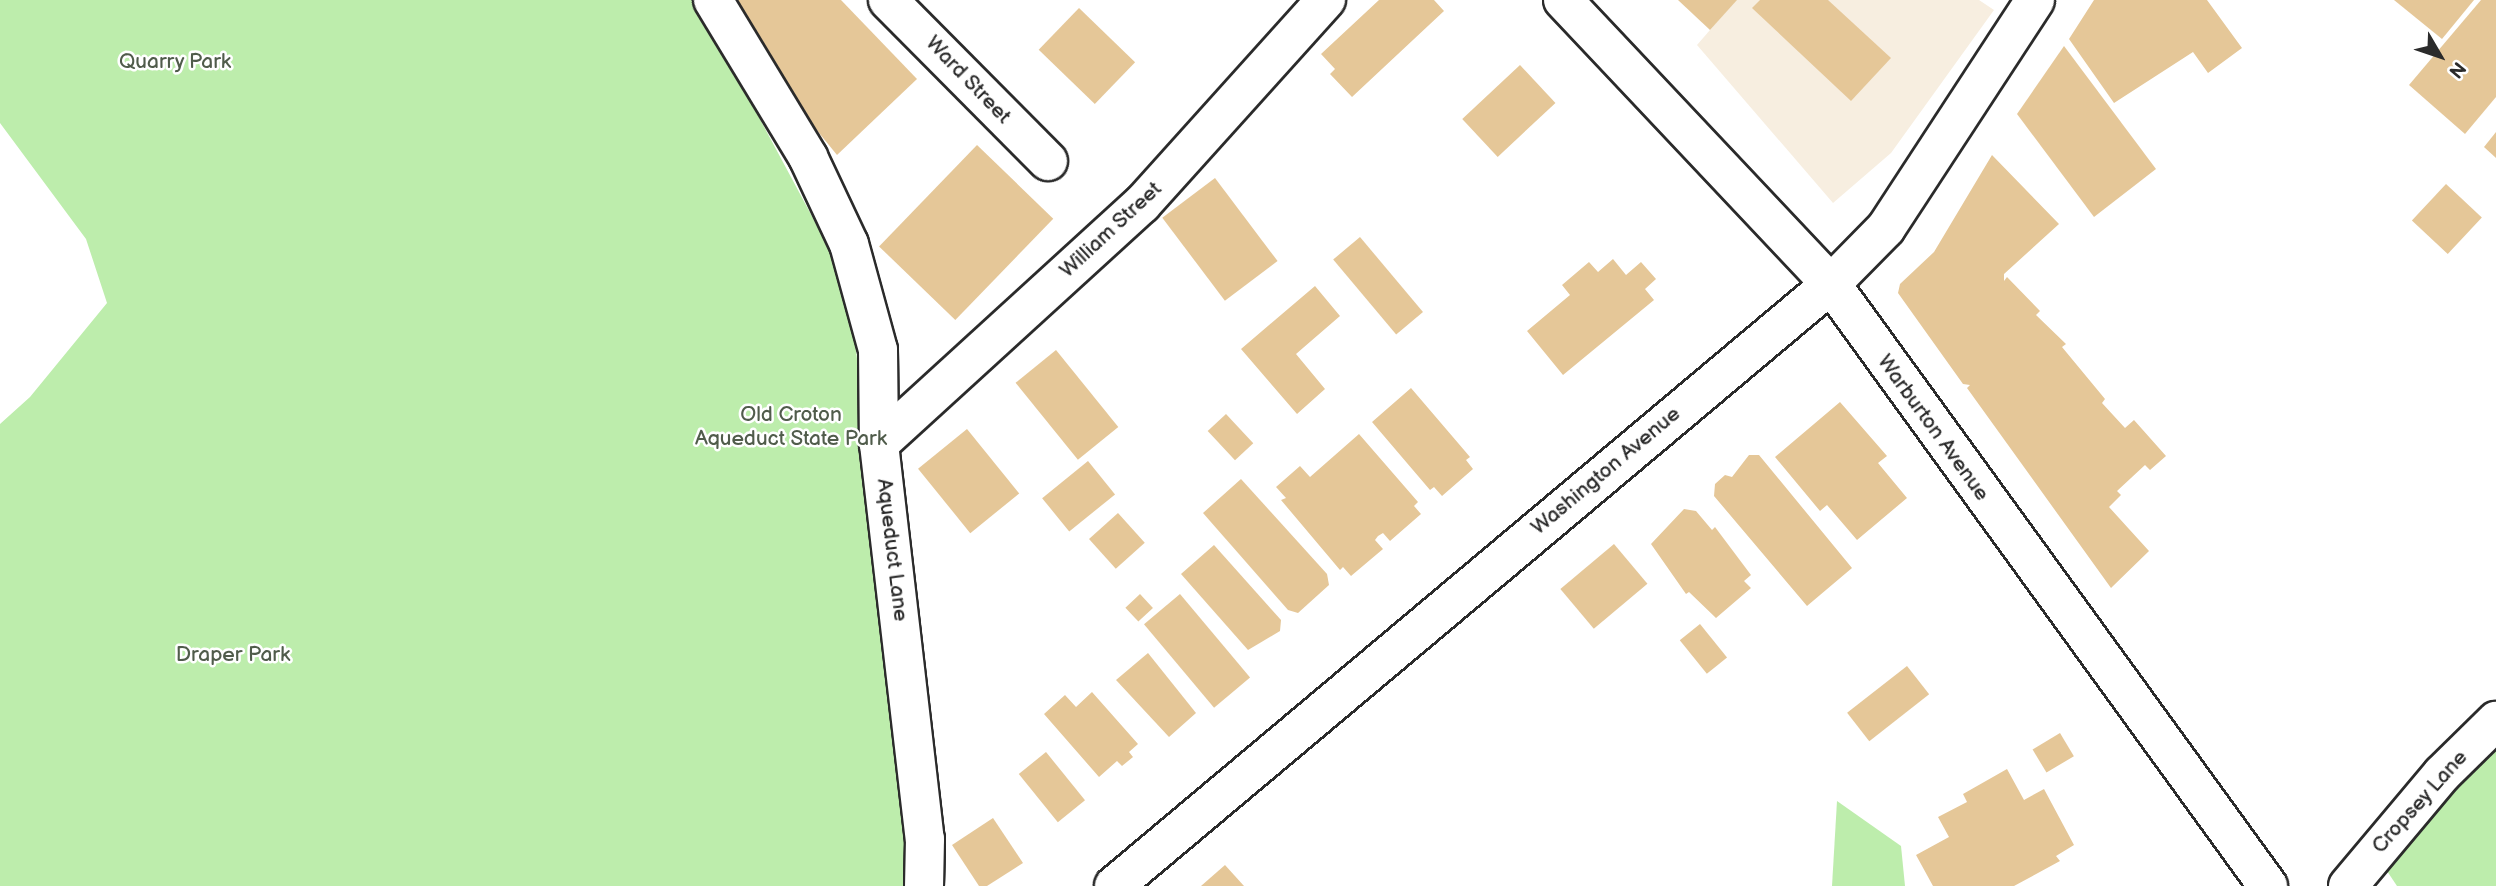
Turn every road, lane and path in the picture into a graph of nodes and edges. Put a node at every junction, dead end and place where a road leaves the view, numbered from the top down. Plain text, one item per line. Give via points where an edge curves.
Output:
1 (713, 0) edge
2 (888, 0) edge
3 (1326, 0) edge
4 (1563, 0) edge
5 (2018, 6) edge
6 (1048, 161) dead end
7 (1831, 284) junction
8 (878, 444) junction
9 (2496, 721) edge
10 (924, 886) edge
11 (1114, 886) edge
12 (2268, 886) edge
13 (2348, 886) edge

1 - 8 street, Aqueduct Lane via 808,157 849,244 878,350
2 - 6 street, Ward Street
3 - 8 street, William Street via 1142,204
4 - 7 street, Warburton Avenue
5 - 7 street, Washington Avenue via 1886,228
7 - 11 street, Washington Avenue
7 - 12 street, Warburton Avenue
8 - 10 street, Aqueduct Lane via 925,839
9 - 13 street, Cropsey Lane via 2442,774

